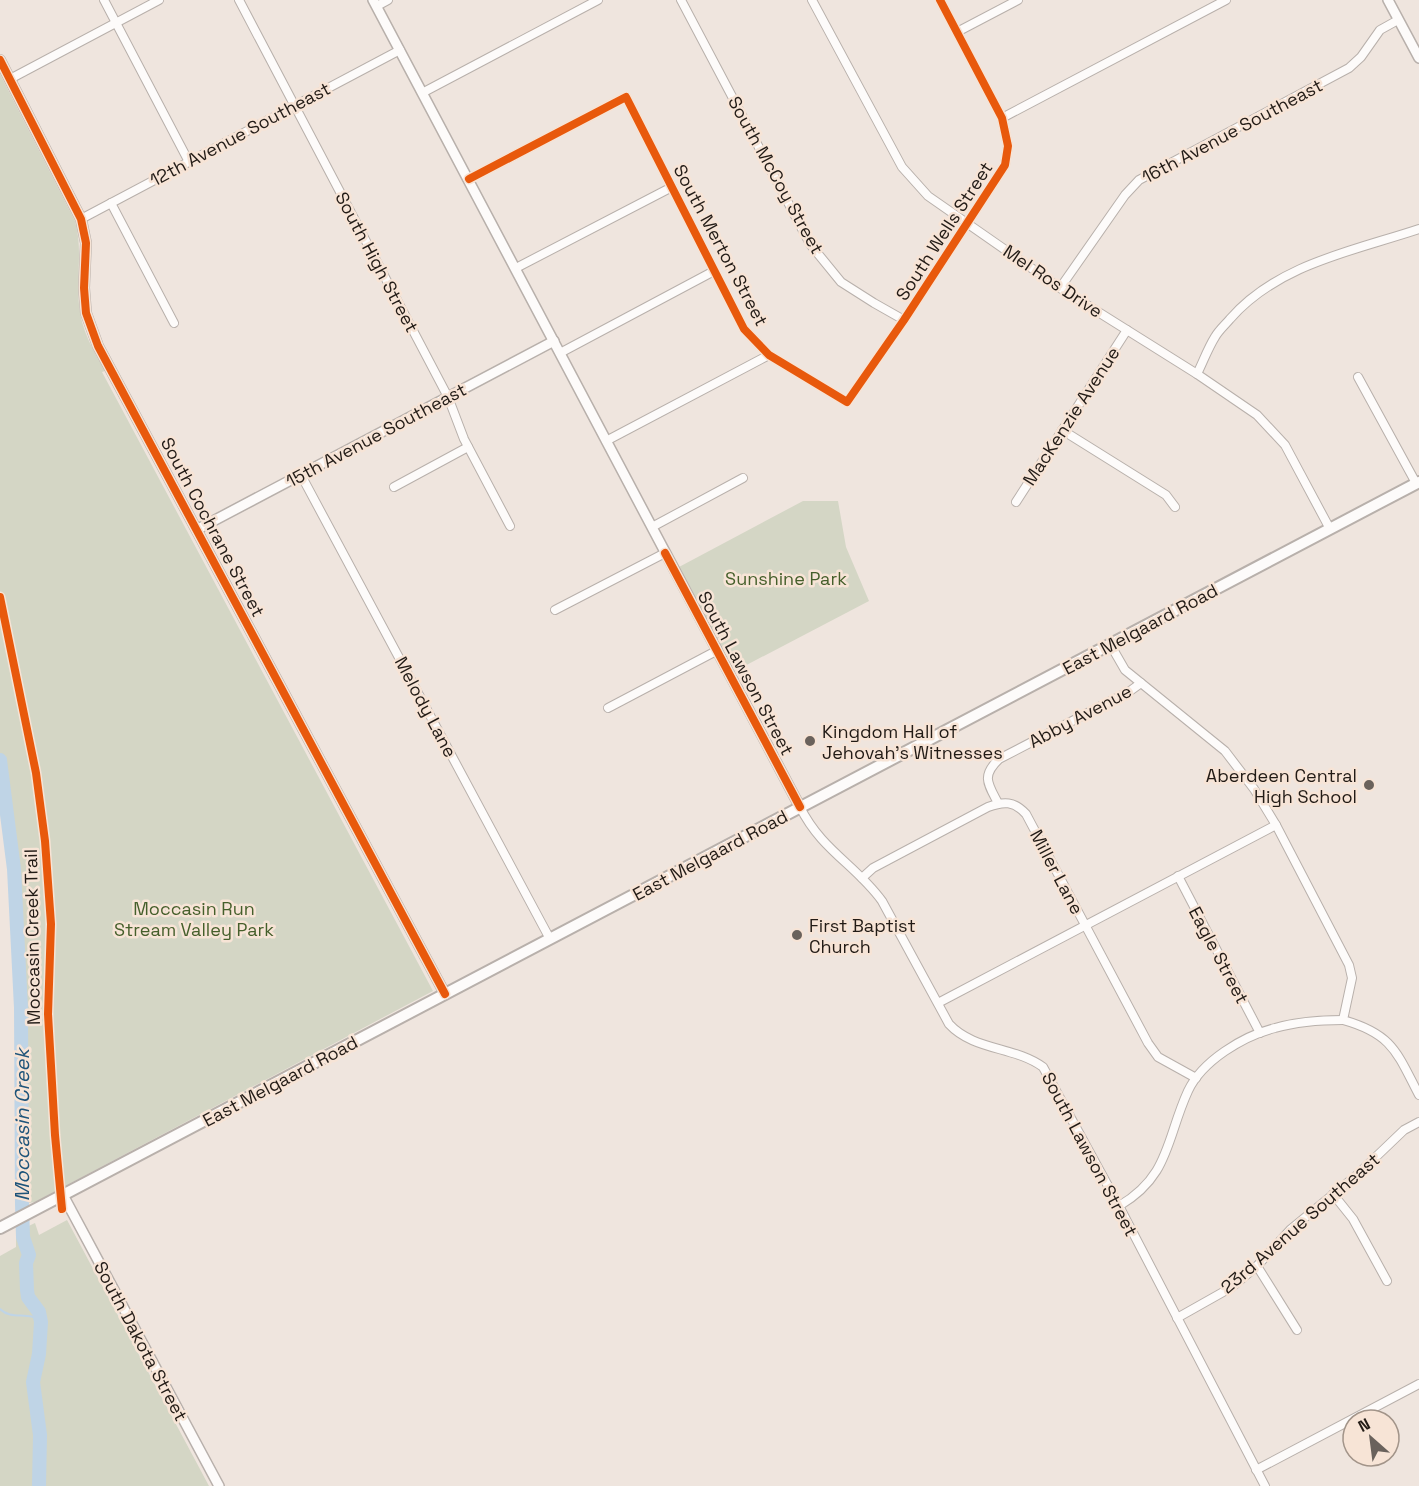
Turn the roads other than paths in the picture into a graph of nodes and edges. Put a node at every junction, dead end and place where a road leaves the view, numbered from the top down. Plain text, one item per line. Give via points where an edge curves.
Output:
1 (104, 0) edge
2 (159, 0) edge
3 (239, 0) edge
4 (388, 0) edge
5 (598, 0) edge
6 (681, 0) edge
7 (812, 0) edge
8 (940, 0) edge
9 (1018, 0) edge
10 (1226, 0) edge
11 (1388, 0) edge
12 (375, 3) edge
13 (1398, 20) junction
14 (116, 22) junction
15 (957, 32) junction
16 (400, 50) junction
17 (1419, 58) edge
18 (0, 60) edge
19 (10, 79) junction
20 (422, 93) junction
21 (295, 105) junction
22 (1002, 118) junction
23 (189, 162) junction
24 (469, 179) junction
25 (672, 187) junction
26 (111, 203) junction
27 (81, 219) junction
28 (967, 224) junction
29 (1419, 229) edge
30 (516, 268) junction
31 (714, 271) junction
32 (1060, 288) junction
33 (904, 320) junction
34 (174, 322) dead end
35 (1127, 330) junction
36 (554, 341) junction
37 (560, 353) junction
38 (769, 355) junction
39 (1197, 374) junction
40 (1358, 376) dead end
41 (448, 397) junction
42 (847, 402) joint
43 (1062, 430) junction
44 (606, 441) junction
45 (468, 447) junction
46 (301, 475) junction
47 (743, 478) dead end
48 (1417, 483) edge
49 (394, 487) dead end
50 (1016, 502) dead end
51 (1175, 507) dead end
52 (510, 526) dead end
53 (652, 527) junction
54 (198, 529) junction
55 (1330, 529) junction
56 (666, 553) junction
57 (555, 610) dead end
58 (1110, 645) junction
59 (718, 650) junction
60 (1141, 683) junction
61 (608, 708) dead end
62 (998, 803) junction
63 (800, 807) junction
64 (1276, 825) junction
65 (1178, 876) junction
66 (862, 878) junction
67 (1085, 926) junction
68 (550, 939) junction
69 (445, 994) junction
70 (938, 1003) junction
71 (1343, 1020) junction
72 (1260, 1033) junction
73 (1196, 1078) junction
74 (1419, 1095) edge
75 (1419, 1122) edge
76 (1333, 1194) junction
77 (63, 1195) junction
78 (1119, 1206) junction
79 (3, 1227) edge
80 (1257, 1266) junction
81 (1387, 1281) dead end
82 (1177, 1318) junction
83 (1297, 1330) dead end
84 (1419, 1384) edge
85 (1256, 1470) junction
86 (219, 1486) edge
87 (1265, 1486) edge

1 - 14 street
2 - 14 street
3 - 21 street, South High Street
4 - 12 street
5 - 20 street
6 - 33 street, South McCoy Street via 810,244 841,282
7 - 28 street, Mel Ros Drive via 902,167 928,196
8 - 15 street, South Wells Street
9 - 15 street
10 - 22 street
11 - 13 street
12 - 16 street, South Lawson Street
13 - 17 street
13 - 32 street, 16th Avenue Southeast via 1380,30 1349,68 1138,180
14 - 19 street
14 - 23 street
15 - 22 street, South Wells Street
16 - 20 street, South Lawson Street
16 - 21 street, 12th Avenue Southeast
18 - 19 street, South Cochrane Street
19 - 27 street, South Cochrane Street
20 - 24 street, South Lawson Street
21 - 23 street, 12th Avenue Southeast
21 - 41 street, South High Street
22 - 28 street, South Wells Street via 1008,146 1005,165
23 - 26 street, 12th Avenue Southeast
24 - 25 street, South Merton Street via 626,98
24 - 30 street, South Lawson Street
25 - 30 street
25 - 31 street, South Merton Street
26 - 27 street, 12th Avenue Southeast
26 - 34 street
27 - 54 street, South Cochrane Street via 86,243 84,288 90,328
28 - 32 street, Mel Ros Drive
28 - 33 street, South Wells Street
29 - 39 street via 1334,254 1264,290 1240,308 1216,335
30 - 36 street, South Lawson Street
31 - 37 street
31 - 38 street, South Merton Street via 744,329
32 - 35 street, Mel Ros Drive
33 - 42 street, South Wells Street
35 - 39 street, Mel Ros Drive
35 - 43 street, MacKenzie Avenue
36 - 37 street, South Lawson Street
36 - 41 street, 15th Avenue Southeast
37 - 44 street, South Lawson Street
38 - 42 street, South Merton Street
38 - 44 street
39 - 55 street, Mel Ros Drive via 1273,430 1291,455
40 - 48 street
41 - 45 street, South High Street
41 - 46 street, 15th Avenue Southeast
43 - 50 street, MacKenzie Avenue
43 - 51 street via 1166,495
44 - 53 street, South Lawson Street
45 - 49 street
45 - 52 street, South High Street
46 - 54 street, 15th Avenue Southeast
46 - 68 street, Melody Lane
47 - 53 street
48 - 55 main road, East Melgaard Road
53 - 56 street, South Lawson Street
54 - 69 street, South Cochrane Street
55 - 58 main road, East Melgaard Road
56 - 57 street
56 - 59 street, South Lawson Street
58 - 60 street via 1125,670
58 - 63 main road, East Melgaard Road
59 - 61 street
59 - 63 street, South Lawson Street
60 - 62 street, Abby Avenue via 999,759 987,775
60 - 64 street via 1225,751
62 - 66 street via 873,868
62 - 67 street, Miller Lane via 1017,805 1026,814
63 - 66 street, South Lawson Street via 817,836
63 - 68 main road, East Melgaard Road
64 - 65 street
64 - 71 street via 1349,965 1352,978
65 - 67 street
65 - 72 street, Eagle Street
66 - 70 street, South Lawson Street via 895,920
67 - 70 street
67 - 73 street, Miller Lane via 1154,1052
68 - 69 main road, East Melgaard Road
69 - 77 main road, East Melgaard Road
70 - 78 street, South Lawson Street via 949,1024 962,1036 1028,1058 1043,1067
71 - 72 street via 1294,1024
71 - 74 street via 1371,1029 1389,1043
72 - 73 street via 1208,1062
73 - 78 street via 1161,1165 1143,1190
75 - 76 street, 23rd Avenue Southeast via 1404,1130
76 - 80 street, 23rd Avenue Southeast via 1291,1228
76 - 81 street via 1353,1219
77 - 79 main road, East Melgaard Road
77 - 86 street, South Dakota Street
78 - 82 street, South Lawson Street
80 - 82 street, 23rd Avenue Southeast via 1232,1287
80 - 83 street
82 - 85 street, South Lawson Street
84 - 85 street
85 - 87 street, South Lawson Street

